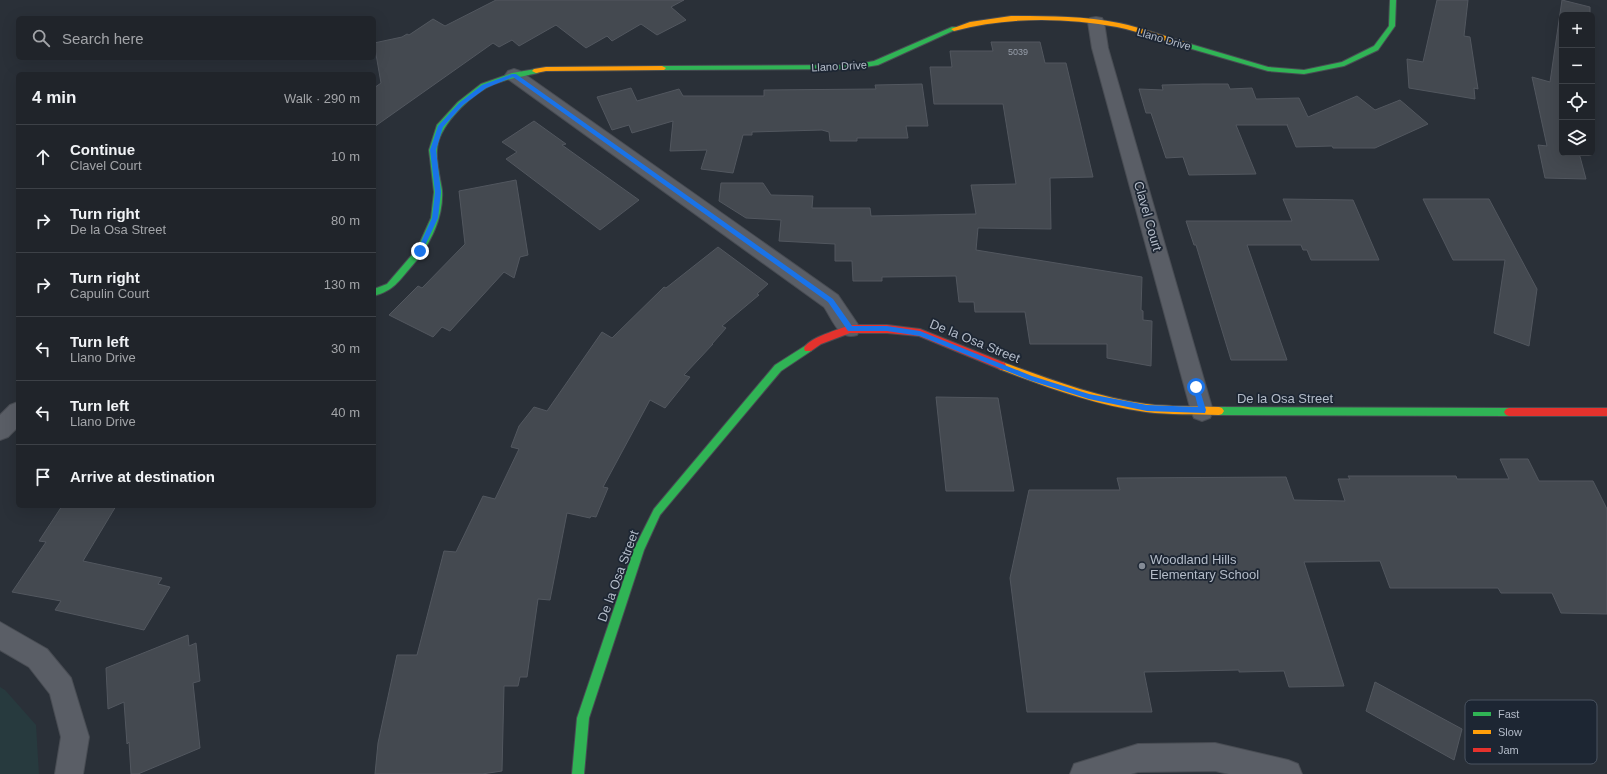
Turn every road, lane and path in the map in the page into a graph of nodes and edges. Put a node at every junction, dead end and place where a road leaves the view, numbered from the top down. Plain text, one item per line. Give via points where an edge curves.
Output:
1 (1393, 0) edge
2 (1096, 22) junction
3 (514, 75) junction
4 (376, 292) edge
5 (850, 329) junction
6 (1202, 410) junction
7 (1607, 412) edge
8 (16, 414) edge
9 (0, 430) edge
10 (0, 635) edge
11 (69, 774) edge
12 (578, 774) edge
13 (1084, 774) edge
14 (1288, 774) edge

1 - 2 street, Llano Drive via 1392,26 1376,48 1344,64 1304,72 1268,69
2 - 3 street, Llano Drive via 1016,18 990,20 961,26 876,63 853,67 546,69
2 - 6 street, Clavel Court via 1100,48
3 - 4 street, Llano Drive via 484,86 461,104 440,126 433,150 438,192 435,218 420,251 390,286
3 - 5 street via 831,301
5 - 6 street, De la Osa Street via 887,328 920,333 1031,378 1089,397 1147,408
5 - 12 street, De la Osa Street via 818,342 778,368 658,512 639,549 582,718
6 - 7 street, De la Osa Street
8 - 9 street
10 - 11 street via 38,658 62,687 75,737
13 - 14 street via 1138,758 1215,758

